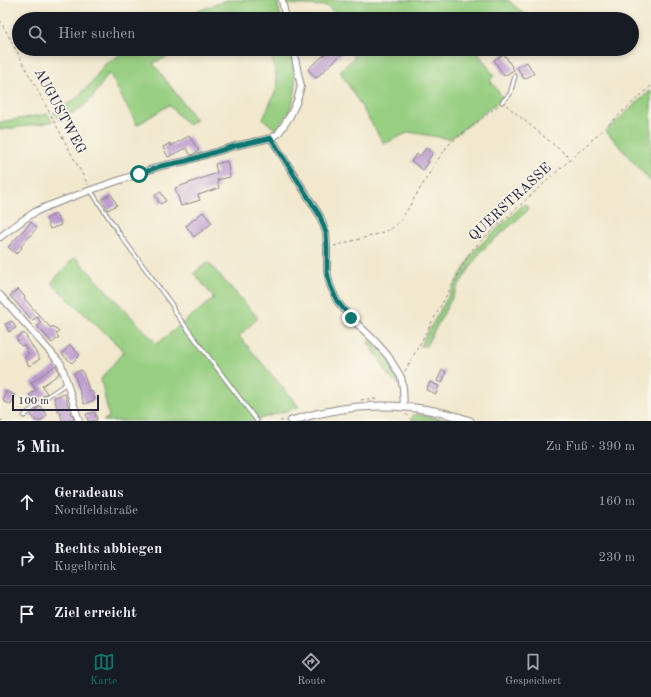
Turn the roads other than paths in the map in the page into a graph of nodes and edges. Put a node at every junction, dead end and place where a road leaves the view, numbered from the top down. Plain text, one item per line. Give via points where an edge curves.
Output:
1 (282, 0) edge
2 (285, 12) edge
3 (294, 56) edge
4 (515, 76) dead end
5 (502, 102) road end
6 (271, 138) junction
7 (91, 190) junction
8 (0, 237) edge
9 (0, 294) edge
10 (67, 383) junction
11 (404, 407) junction
12 (24, 416) dead end
13 (79, 421) edge
14 (257, 421) edge
15 (291, 421) edge
16 (470, 421) edge

1 - 2 street
3 - 6 street via 301,86 299,96 278,134
4 - 5 lane via 510,94
6 - 7 street via 161,166
6 - 11 street via 320,216 326,233 327,272 337,301 388,356 402,377
7 - 8 street via 35,212
7 - 14 lane via 172,304 174,311
9 - 10 street via 61,364
10 - 12 lane
10 - 13 street
11 - 15 street via 356,407
11 - 16 street via 457,416

